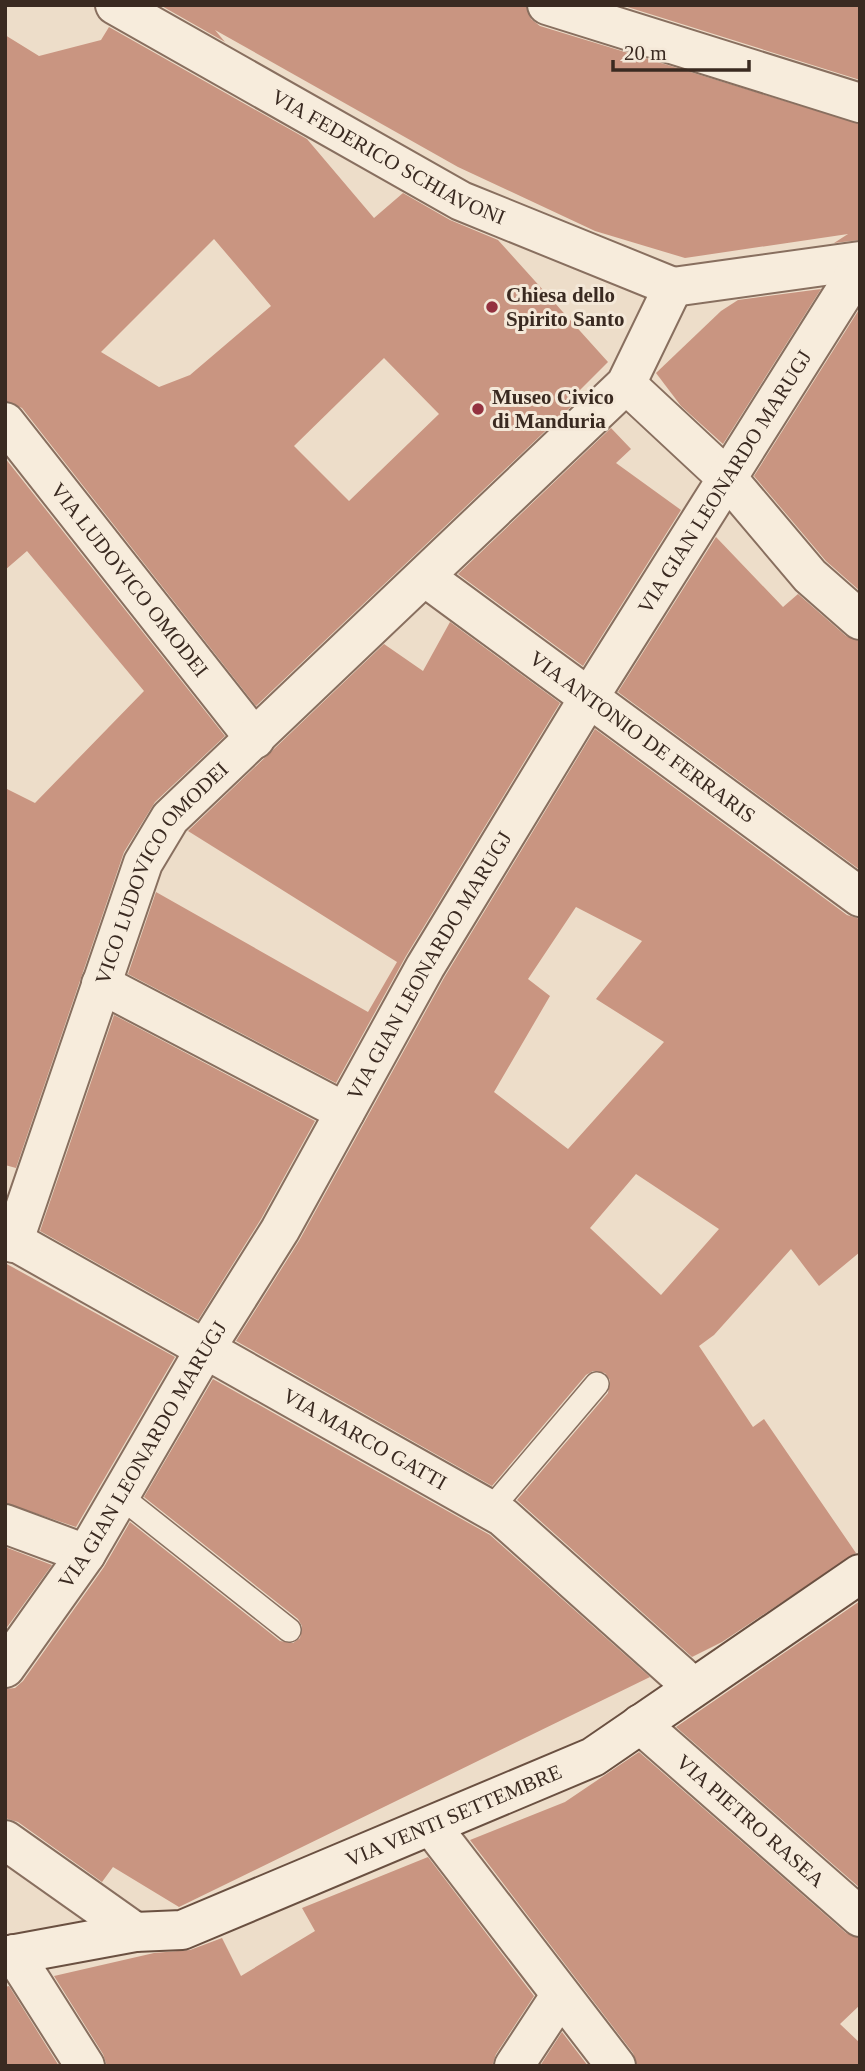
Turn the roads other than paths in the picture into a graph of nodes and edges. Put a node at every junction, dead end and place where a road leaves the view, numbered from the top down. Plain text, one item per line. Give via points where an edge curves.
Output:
1 (115, 5) edge
2 (547, 5) edge
3 (860, 103) edge
4 (860, 261) edge
5 (860, 267) edge
6 (673, 287) junction
7 (626, 384) junction
8 (5, 422) edge
9 (728, 479) junction
10 (425, 577) junction
11 (860, 620) edge
12 (587, 699) junction
13 (255, 738) junction
14 (860, 897) edge
15 (101, 984) junction
16 (345, 1112) junction
17 (9, 1240) edge
18 (204, 1351) junction
19 (597, 1384) dead end
20 (120, 1496) junction
21 (490, 1510) junction
22 (5, 1524) edge
23 (86, 1554) junction
24 (860, 1574) edge
25 (289, 1630) dead end
26 (5, 1668) edge
27 (693, 1687) junction
28 (640, 1724) junction
29 (432, 1827) junction
30 (5, 1840) edge
31 (860, 1917) edge
32 (135, 1932) junction
33 (9, 1955) edge
34 (560, 1996) junction
35 (85, 2066) edge
36 (514, 2066) edge
37 (616, 2066) edge

1 - 6 street, VIA FEDERICO SCHIAVONI via 461,201
2 - 3 street
4 - 6 street
5 - 9 street, VIA GIAN LEONARDO MARUGJ
6 - 7 street
7 - 9 street
7 - 10 street, VICO LUDOVICO OMODEI
8 - 13 street, VIA LUDOVICO OMODEI
9 - 11 street via 810,576
9 - 12 street, VIA GIAN LEONARDO MARUGJ
10 - 12 street, VIA ANTONIO DE FERRARIS
10 - 13 street, VICO LUDOVICO OMODEI
12 - 14 street, VIA ANTONIO DE FERRARIS
12 - 16 street, VIA GIAN LEONARDO MARUGJ via 425,967
13 - 15 street, VICO LUDOVICO OMODEI via 170,818 143,863
15 - 16 street
15 - 17 street, VICO LUDOVICO OMODEI
16 - 18 street, VIA GIAN LEONARDO MARUGJ via 281,1230
17 - 18 street, VIA MARCO GATTI
18 - 20 street, VIA GIAN LEONARDO MARUGJ
18 - 21 street, VIA MARCO GATTI
19 - 21 lane
20 - 23 street, VIA GIAN LEONARDO MARUGJ
20 - 25 lane
21 - 27 street, VIA MARCO GATTI
22 - 23 street
23 - 26 street, VIA GIAN LEONARDO MARUGJ
24 - 27 street, VIA VENTI SETTEMBRE
27 - 28 street, VIA VENTI SETTEMBRE
28 - 29 street, VIA VENTI SETTEMBRE via 593,1757
28 - 31 street, VIA PIETRO RASEA
29 - 32 street, VIA VENTI SETTEMBRE via 182,1930
29 - 34 street
30 - 32 street
32 - 33 street, VIA VENTI SETTEMBRE
33 - 35 street
34 - 36 street
34 - 37 street

